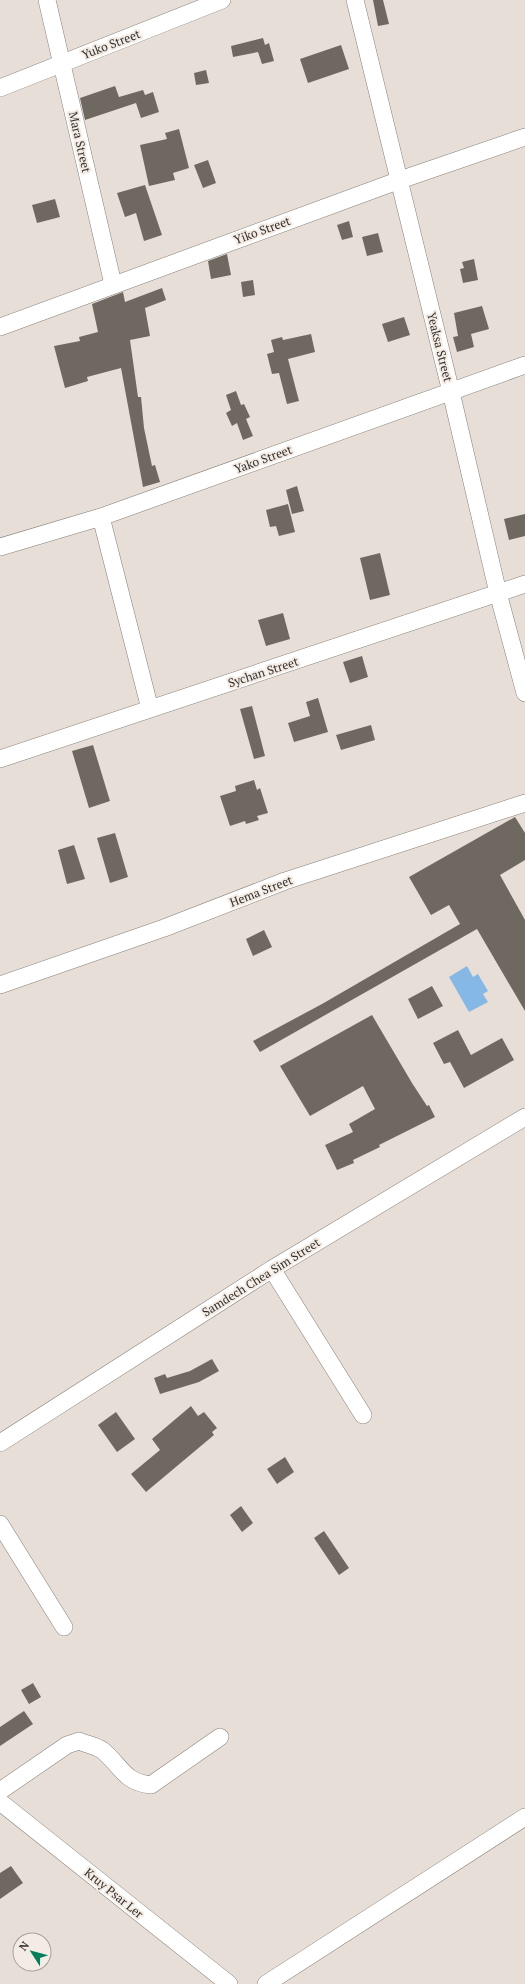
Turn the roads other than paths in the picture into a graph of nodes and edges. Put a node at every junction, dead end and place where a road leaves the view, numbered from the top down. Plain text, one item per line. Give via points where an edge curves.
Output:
1 (47, 0) edge
2 (222, 0) edge
3 (355, 0) edge
4 (61, 63) junction
5 (0, 88) edge
6 (525, 137) edge
7 (400, 180) junction
8 (113, 284) junction
9 (0, 326) edge
10 (525, 364) edge
11 (451, 392) junction
12 (101, 517) junction
13 (0, 547) edge
14 (525, 584) edge
15 (498, 593) junction
16 (525, 693) edge
17 (150, 709) junction
18 (0, 759) edge
19 (525, 803) edge
20 (0, 985) edge
21 (525, 1117) edge
22 (272, 1269) junction
23 (363, 1415) dead end
24 (0, 1442) edge
25 (0, 1524) edge
26 (64, 1627) dead end
27 (220, 1737) dead end
28 (0, 1791) edge
29 (0, 1802) edge
30 (525, 1817) edge
31 (229, 1984) edge
32 (266, 1984) edge

1 - 4 street, Mara Street
2 - 4 street, Yuko Street
3 - 7 street, Yeaksa Street
4 - 5 street, Yuko Street
4 - 8 street, Mara Street
6 - 7 street, Yiko Street
7 - 8 street, Yiko Street
7 - 11 street, Yeaksa Street
8 - 9 street, Yiko Street
10 - 11 street, Yako Street
11 - 12 street, Yako Street
11 - 15 street, Yeaksa Street
12 - 13 street, Yako Street
12 - 17 street
14 - 15 street, Sychan Street
15 - 16 street, Yeaksa Street
15 - 17 street, Sychan Street
17 - 18 street, Sychan Street
19 - 20 street, Hema Street via 285,881 164,928
21 - 22 street, Samdech Chea Sim Street
22 - 23 street
22 - 24 street, Samdech Chea Sim Street
25 - 26 street
27 - 28 street via 151,1785 140,1784 124,1775 101,1750 78,1741 67,1745
29 - 31 street, Kruy Psar Ler
30 - 32 street

